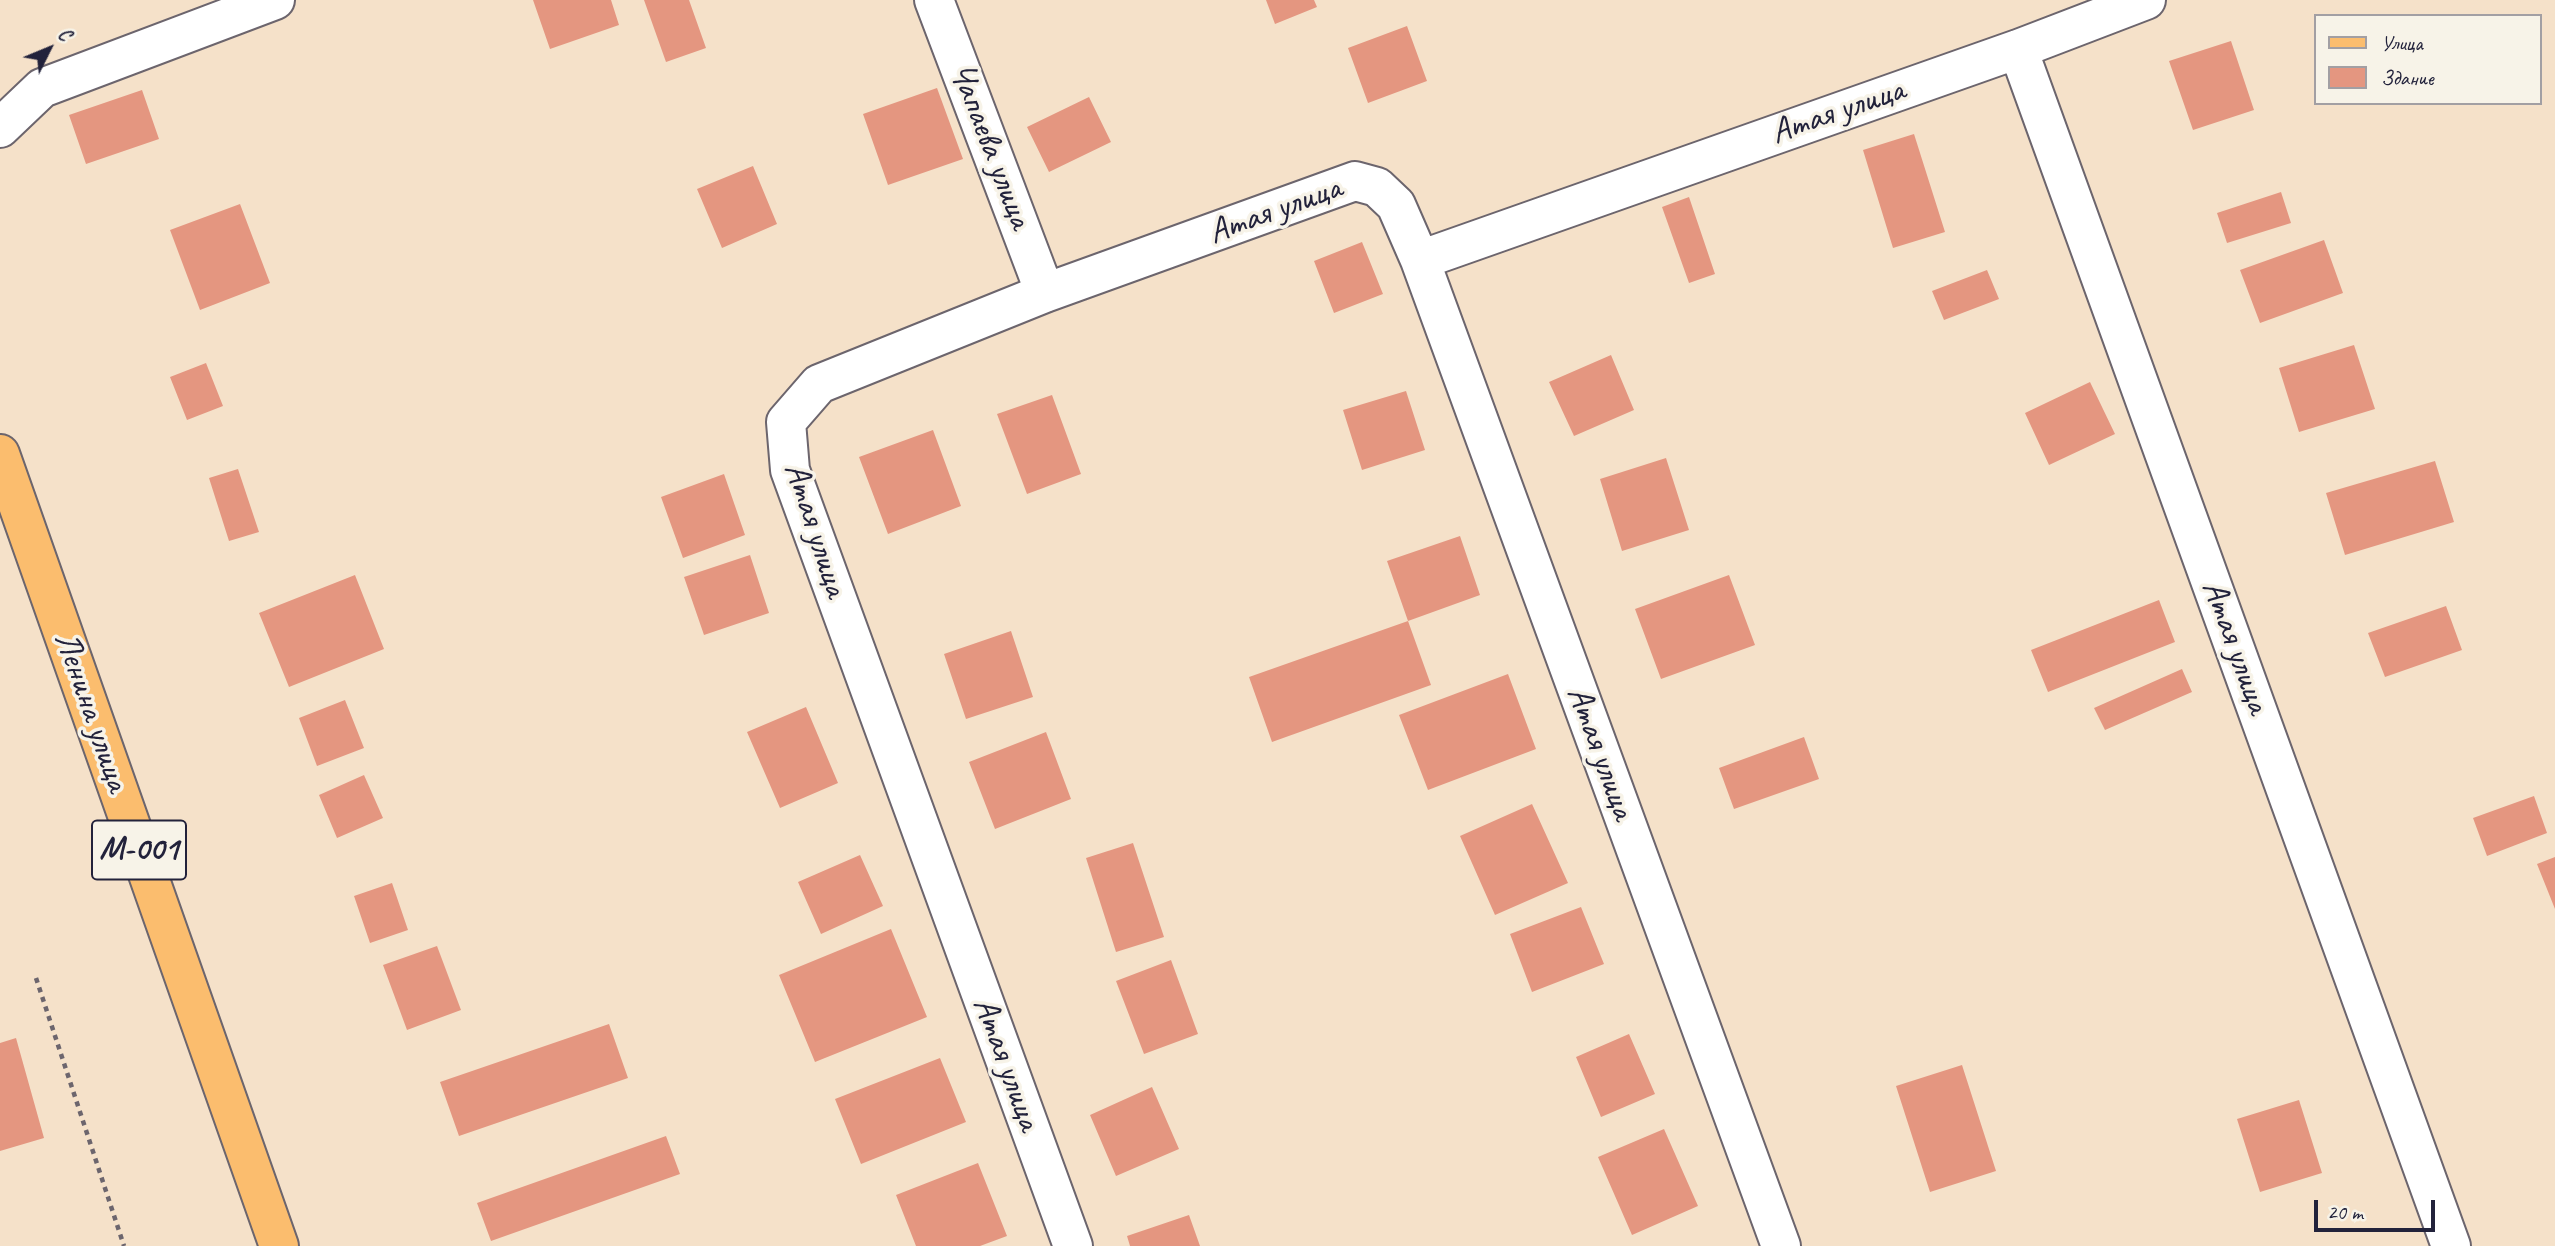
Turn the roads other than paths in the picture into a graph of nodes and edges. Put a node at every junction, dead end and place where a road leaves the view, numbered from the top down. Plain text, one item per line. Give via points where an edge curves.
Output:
1 (275, 0) edge
2 (934, 0) edge
3 (2146, 0) edge
4 (2018, 49) junction
5 (0, 128) edge
6 (1420, 260) junction
7 (1045, 293) junction
8 (0, 454) edge
9 (279, 1246) edge
10 (1073, 1246) edge
11 (1781, 1246) edge
12 (2451, 1246) edge

1 - 5 street via 42,88
2 - 7 street, Чапаева улица
3 - 4 street, Атая улица
4 - 6 street, Атая улица
4 - 12 street, Атая улица
6 - 7 street, Атая улица via 1396,205 1377,187 1355,181
6 - 11 street, Атая улица
7 - 10 street, Атая улица via 819,384 786,422 790,470
8 - 9 main road, Ленина улица / М-001

